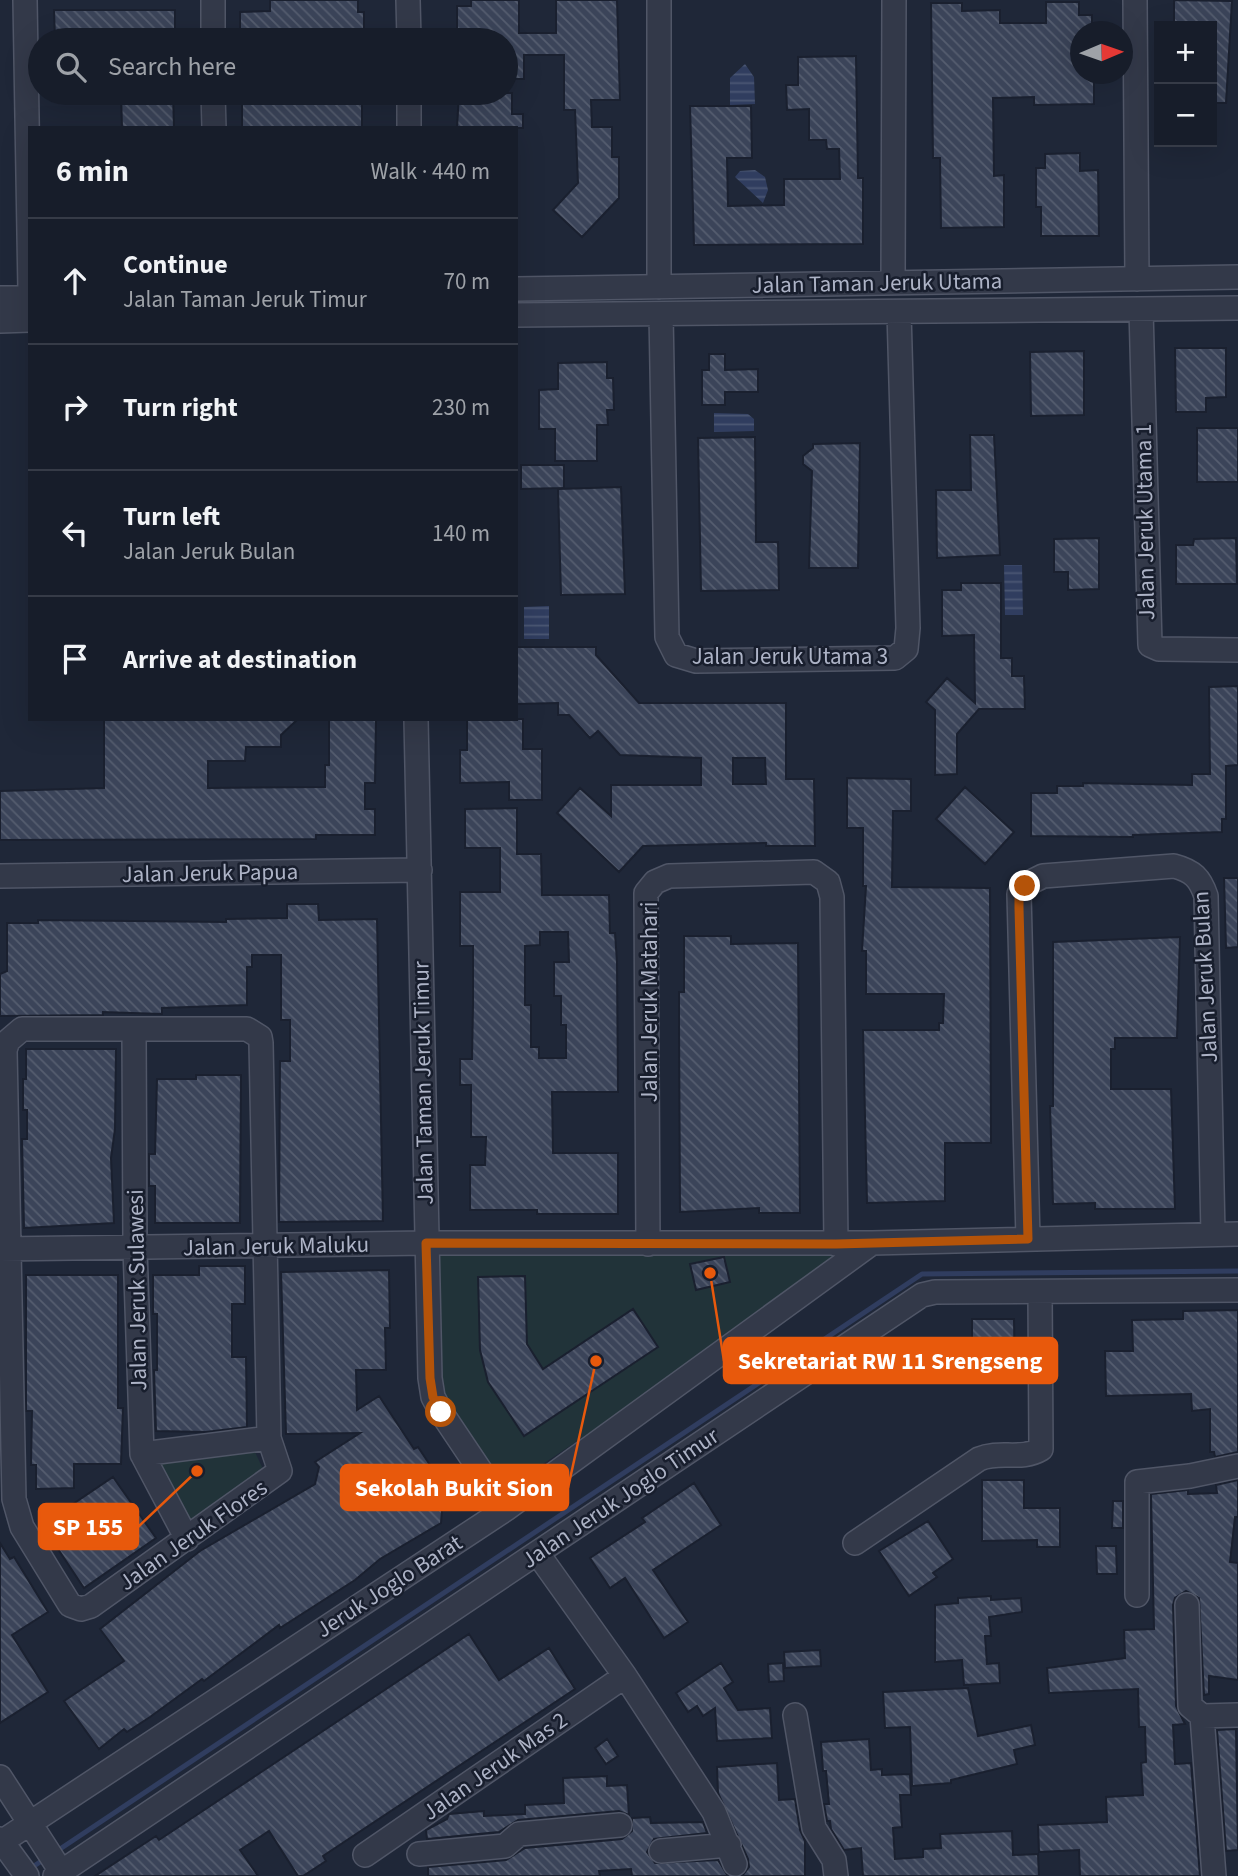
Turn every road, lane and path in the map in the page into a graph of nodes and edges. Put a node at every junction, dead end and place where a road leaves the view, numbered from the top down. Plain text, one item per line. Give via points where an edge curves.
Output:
1 (25, 0) edge
2 (213, 0) edge
3 (408, 0) edge
4 (659, 0) edge
5 (894, 0) edge
6 (1135, 0) edge
7 (213, 28) edge
8 (409, 28) edge
9 (214, 105) edge
10 (409, 105) edge
11 (214, 126) edge
12 (409, 126) edge
13 (28, 175) edge
14 (1238, 277) edge
15 (1137, 279) junction
16 (893, 283) junction
17 (659, 287) junction
18 (518, 289) edge
19 (0, 298) edge
20 (28, 298) edge
21 (1238, 308) edge
22 (1141, 309) junction
23 (899, 312) junction
24 (661, 314) junction
25 (518, 315) edge
26 (28, 320) edge
27 (0, 321) edge
28 (1238, 650) edge
29 (416, 721) edge
30 (420, 870) junction
31 (0, 876) edge
32 (134, 1030) junction
33 (1213, 1234) junction
34 (1238, 1234) edge
35 (1028, 1239) junction
36 (426, 1243) junction
37 (872, 1243) junction
38 (648, 1244) junction
39 (836, 1244) junction
40 (264, 1247) junction
41 (135, 1248) junction
42 (6, 1249) edge
43 (1238, 1290) edge
44 (1040, 1293) junction
45 (269, 1438) junction
46 (142, 1454) junction
47 (1238, 1466) edge
48 (506, 1509) junction
49 (187, 1539) junction
50 (855, 1543) dead end
51 (538, 1554) junction
52 (1137, 1595) dead end
53 (1186, 1605) dead end
54 (625, 1676) junction
55 (795, 1715) dead end
56 (1238, 1715) edge
57 (1202, 1716) junction
58 (4, 1794) edge
59 (620, 1825) dead end
60 (34, 1829) junction
61 (3, 1844) edge
62 (662, 1851) dead end
63 (365, 1855) dead end
64 (420, 1860) edge
65 (59, 1871) edge
66 (27, 1876) edge
67 (836, 1876) edge
68 (1214, 1876) edge

1 - 13 street
2 - 7 street
3 - 8 street
4 - 17 street
5 - 16 street
6 - 15 street
9 - 11 street
10 - 12 street
14 - 15 street, Jalan Taman Jeruk Utama
15 - 16 street, Jalan Taman Jeruk Utama
16 - 17 street, Jalan Taman Jeruk Utama
17 - 18 street, Jalan Taman Jeruk Utama
19 - 20 street
21 - 22 street, Jalan Taman Jeruk Utama
22 - 23 street, Jalan Taman Jeruk Utama
22 - 28 street, Jalan Jeruk Utama 1 via 1150,645
23 - 24 street, Jalan Taman Jeruk Utama
23 - 24 street, Jalan Jeruk Utama 3 via 906,649 895,658 696,661 677,655 667,638
24 - 25 street, Jalan Taman Jeruk Utama
26 - 27 street
29 - 30 street, Jalan Taman Jeruk Timur
30 - 31 street, Jalan Jeruk Papua
30 - 36 street, Jalan Taman Jeruk Timur
32 - 40 street, Jalan Jeruk Flores via 247,1029 260,1037
32 - 41 street, Jalan Jeruk Sulawesi
32 - 42 street, Jalan Jeruk Flores via 22,1029 8,1041
33 - 34 street, Jalan Jeruk Maluku
33 - 35 street, Jalan Jeruk Maluku
33 - 35 street, Jalan Jeruk Bulan via 1206,896 1201,880 1174,866 1043,876 1019,894
35 - 37 street, Jalan Jeruk Maluku
36 - 38 street, Jalan Jeruk Maluku
36 - 40 street, Jalan Jeruk Maluku
36 - 48 street, Jalan Taman Jeruk Timur via 433,1397
37 - 39 street, Jalan Jeruk Maluku
37 - 48 street, Jeruk Joglo Barat
38 - 39 street, Jalan Jeruk Maluku
38 - 39 street, Jalan Jeruk Matahari via 646,893 669,876 814,872 828,882 832,897
40 - 41 street, Jalan Jeruk Maluku
40 - 45 street, Jalan Jeruk Flores
41 - 42 street, Jalan Jeruk Maluku
41 - 46 street, Jalan Jeruk Sulawesi
42 - 49 street, Jalan Jeruk Flores via 14,1499 22,1527 69,1605 91,1606
43 - 44 street, Jalan Jeruk Joglo Timur
44 - 50 street via 1041,1450 1022,1457 979,1459
44 - 51 street, Jalan Jeruk Joglo Timur via 922,1295
45 - 46 street
45 - 49 street, Jalan Jeruk Flores via 279,1465 277,1475
46 - 49 street, Jalan Jeruk Sulawesi
47 - 52 street via 1137,1482
48 - 60 street, Jeruk Joglo Barat
51 - 54 street
51 - 65 street, Jalan Jeruk Joglo Timur
53 - 57 street via 1188,1697 1194,1712
54 - 62 street via 714,1812 732,1854
54 - 63 street, Jalan Jeruk Mas 2
55 - 67 street via 814,1828 834,1860
56 - 57 street
57 - 68 street
58 - 60 street
59 - 64 street via 519,1833 505,1846
60 - 61 street, Jeruk Joglo Barat
60 - 65 street
61 - 66 street

